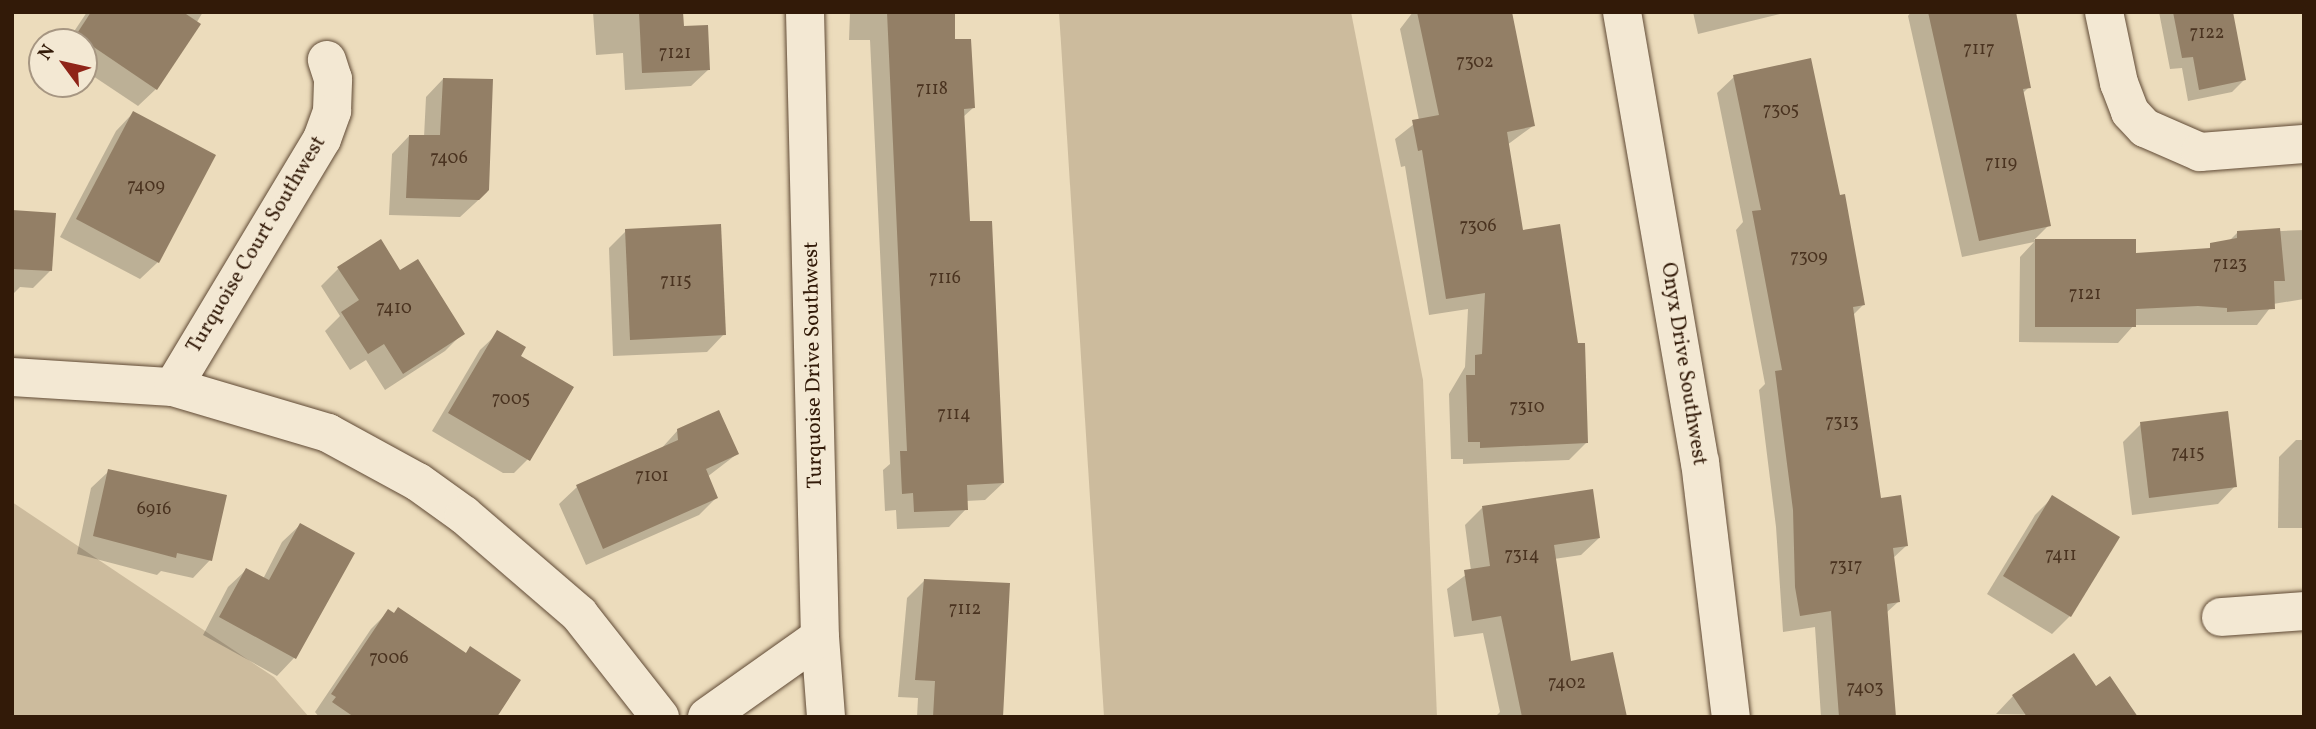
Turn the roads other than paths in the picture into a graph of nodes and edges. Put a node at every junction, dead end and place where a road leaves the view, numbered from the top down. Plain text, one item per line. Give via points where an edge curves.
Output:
1 (805, 12) edge
2 (1622, 12) edge
3 (2104, 12) edge
4 (327, 60) dead end
5 (2304, 144) edge
6 (12, 377) edge
7 (173, 387) junction
8 (2304, 611) edge
9 (2221, 617) dead end
10 (820, 637) junction
11 (660, 717) edge
12 (707, 717) edge
13 (826, 717) edge
14 (1731, 717) edge

1 - 10 street, Turquoise Drive Southwest
2 - 14 street, Onyx Drive Southwest via 1700,462
3 - 5 street via 2119,83 2130,112 2145,128 2200,152
4 - 7 street, Turquoise Court Southwest via 333,79 332,111 322,139
6 - 7 street
7 - 11 street via 328,433 418,482 464,514 579,614
8 - 9 street
10 - 12 street
10 - 13 street, Turquoise Drive Southwest

